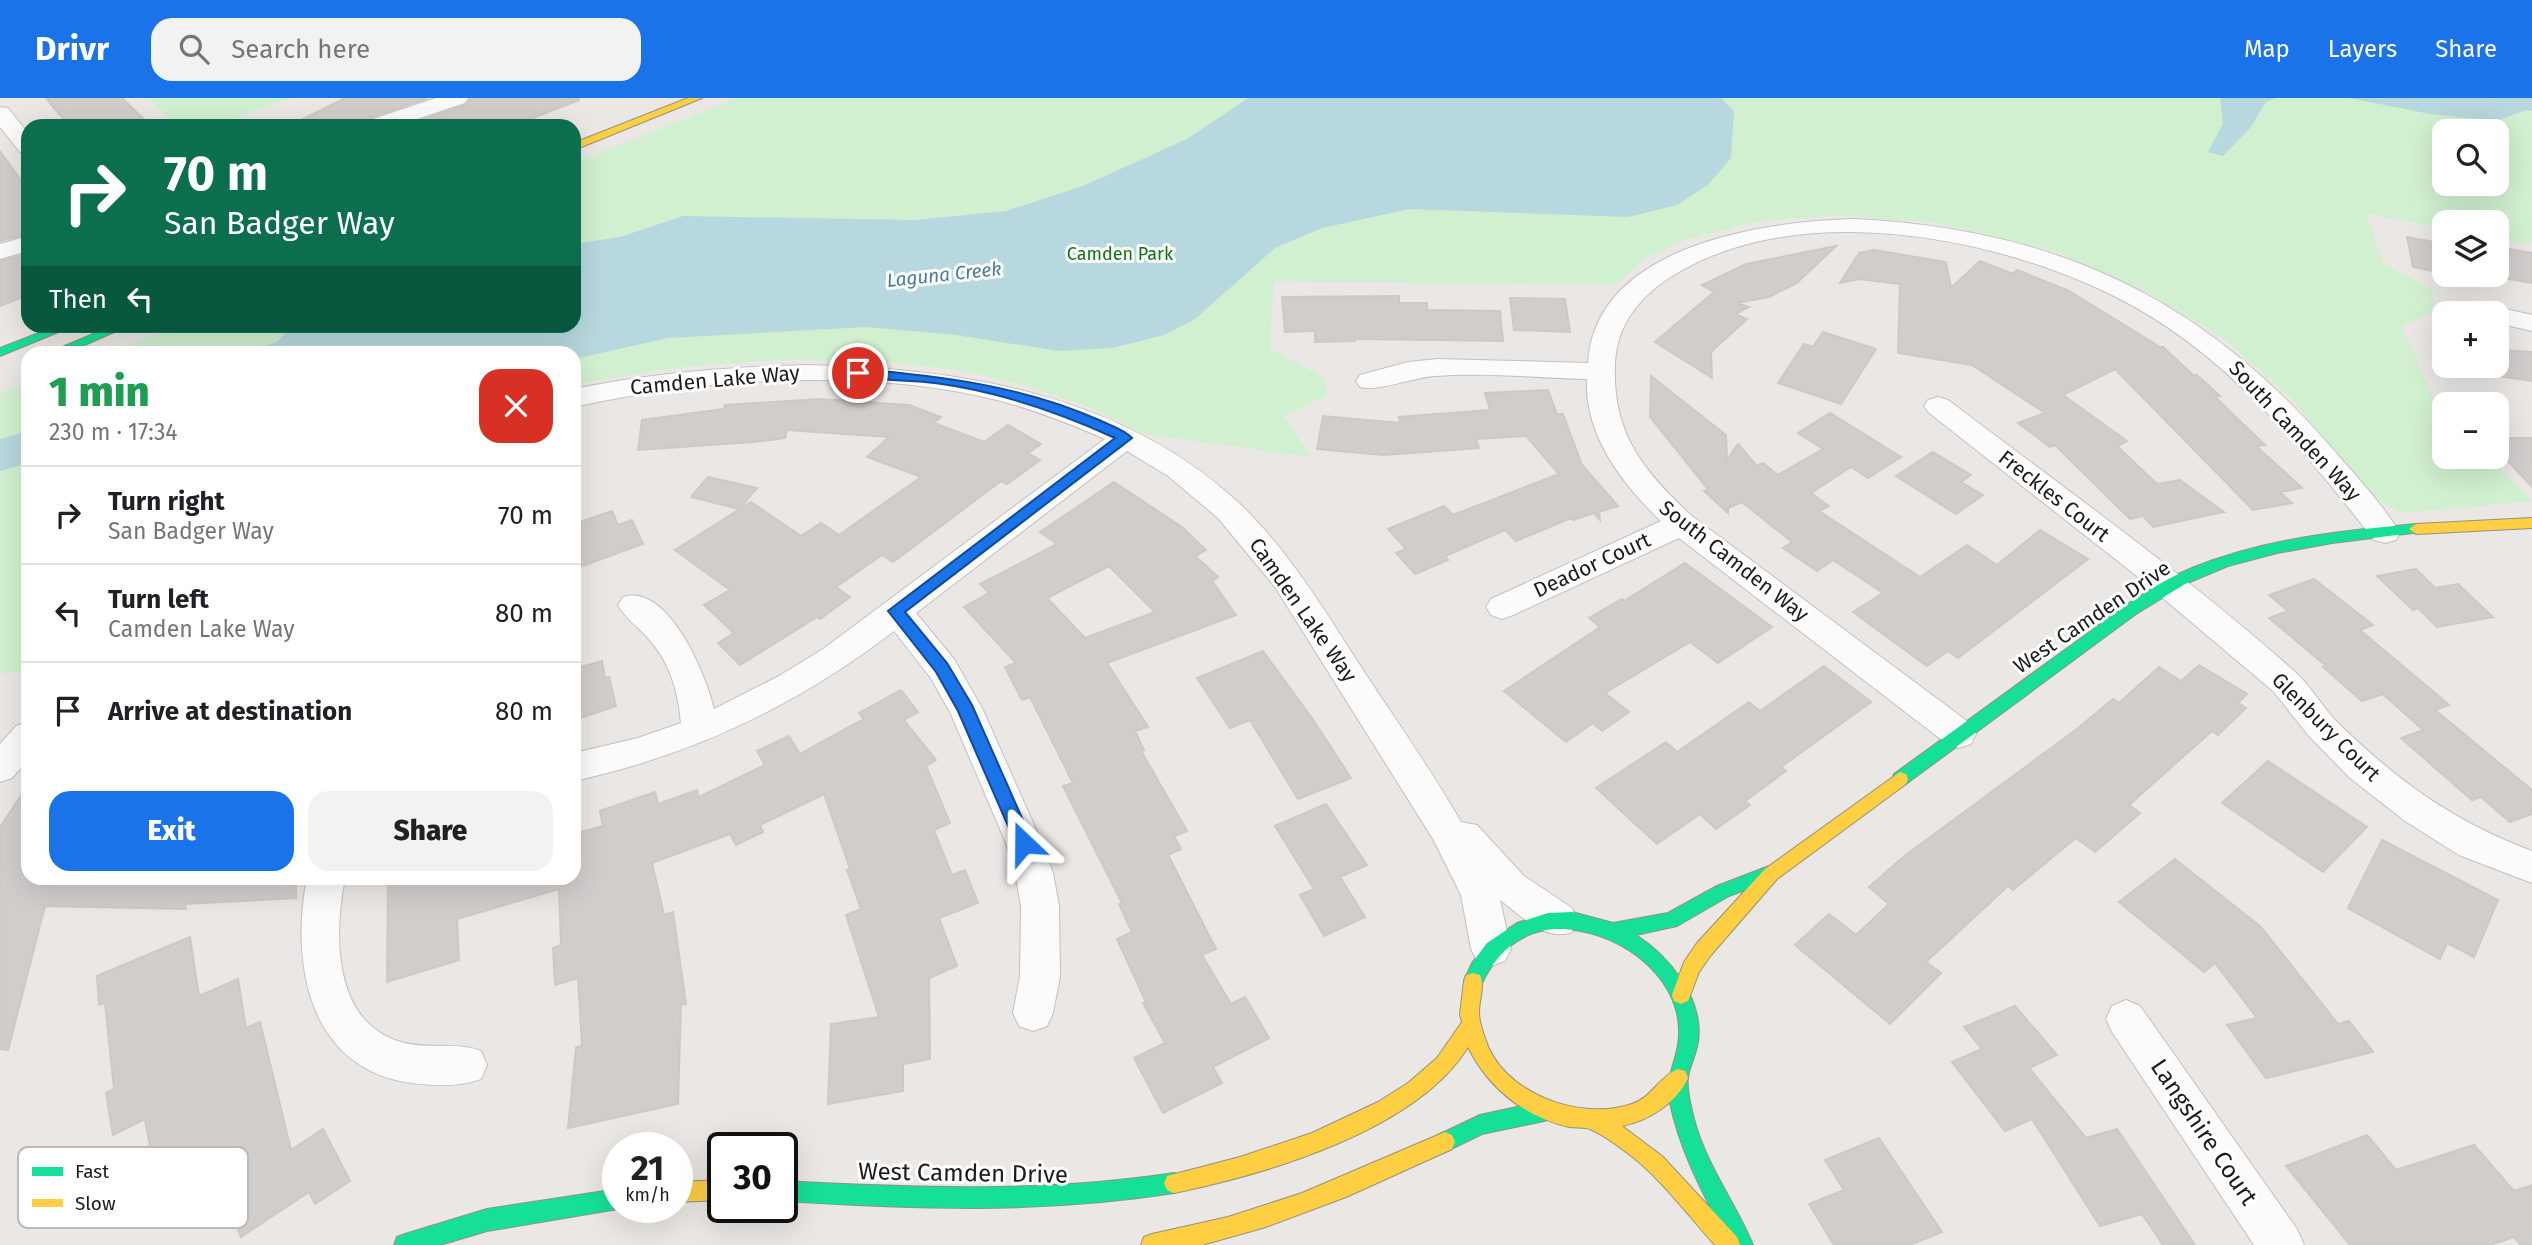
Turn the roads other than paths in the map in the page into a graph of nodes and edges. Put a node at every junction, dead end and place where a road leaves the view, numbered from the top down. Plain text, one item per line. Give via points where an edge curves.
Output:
1 (697, 98) edge
2 (450, 99) edge
3 (0, 113) edge
4 (394, 119) edge
5 (14, 137) edge
6 (581, 144) edge
7 (21, 246) edge
8 (0, 253) edge
9 (2509, 317) edge
10 (2532, 323) edge
11 (49, 333) edge
12 (104, 333) edge
13 (72, 346) edge
14 (0, 352) edge
15 (1597, 371) junction
16 (1370, 381) dead end
17 (581, 397) edge
18 (1938, 406) dead end
19 (1125, 438) junction
20 (2532, 523) edge
21 (1682, 524) junction
22 (2385, 533) junction
23 (2169, 586) junction
24 (634, 605) dead end
25 (1502, 607) dead end
26 (896, 611) junction
27 (699, 730) junction
28 (1959, 734) junction
29 (21, 745) edge
30 (581, 765) edge
31 (0, 768) edge
32 (1429, 797) junction
33 (2532, 867) edge
34 (1770, 874) junction
35 (325, 885) edge
36 (1558, 920) junction
37 (1613, 931) junction
38 (1491, 949) junction
39 (1681, 995) junction
40 (1034, 1013) dead end
41 (2126, 1019) dead end
42 (1470, 1026) junction
43 (466, 1065) dead end
44 (1678, 1078) junction
45 (1544, 1111) junction
46 (1597, 1122) junction
47 (798, 1192) edge
48 (602, 1202) edge
49 (405, 1245) edge
50 (1152, 1245) edge
51 (1729, 1245) edge
52 (1742, 1245) edge
53 (2281, 1245) edge

1 - 6 street
2 - 4 street
3 - 5 street
7 - 8 street
9 - 10 street
11 - 14 street
12 - 13 street
15 - 16 street via 1438,368 1408,370
15 - 21 street, South Camden Way via 1605,415 1621,454 1648,493
15 - 22 street, South Camden Way via 1611,324 1630,296 1657,273 1709,247 1773,231 1826,226 1893,227 1957,236 2085,274 2156,308 2203,339 2247,375 2308,440
17 - 19 street, Camden Lake Way via 691,379 778,373 884,374 984,388 1031,400
18 - 23 street, Freckles Court
19 - 26 street
19 - 32 street, Camden Lake Way via 1192,480 1260,543
20 - 22 street, West Camden Drive
21 - 25 street, Deador Court
21 - 28 street, South Camden Way
22 - 23 street, West Camden Drive via 2260,553
23 - 28 street, West Camden Drive
23 - 33 street, Glenbury Court via 2285,682 2320,726 2371,776 2472,844
24 - 27 street via 671,641 683,660 692,681
26 - 27 street via 788,687
26 - 40 street via 942,667 966,710 1024,843 1034,873 1042,940
27 - 30 street
28 - 34 street, West Camden Drive
29 - 31 street
32 - 36 street, Camden Lake Way via 1511,887
32 - 38 street, Camden Lake Way via 1481,899
34 - 37 street, West Camden Drive via 1723,891 1671,920
34 - 39 street, West Camden Drive via 1702,948
35 - 43 street via 317,930 326,989 358,1041 387,1058 423,1066
36 - 37 street
36 - 38 street via 1509,934
37 - 39 street via 1653,957
38 - 42 street via 1475,971 1469,998
39 - 44 street via 1688,1051
41 - 53 street, Langshire Court
42 - 45 street via 1479,1052 1495,1075 1517,1096
42 - 47 street, West Camden Drive via 1457,1052 1409,1094 1332,1135 1247,1165 1076,1198 984,1201
44 - 46 street via 1658,1100 1630,1116
44 - 52 street via 1691,1146
45 - 46 street
45 - 50 street via 1480,1125 1377,1175 1279,1214
46 - 51 street via 1656,1163
48 - 49 street via 487,1220

